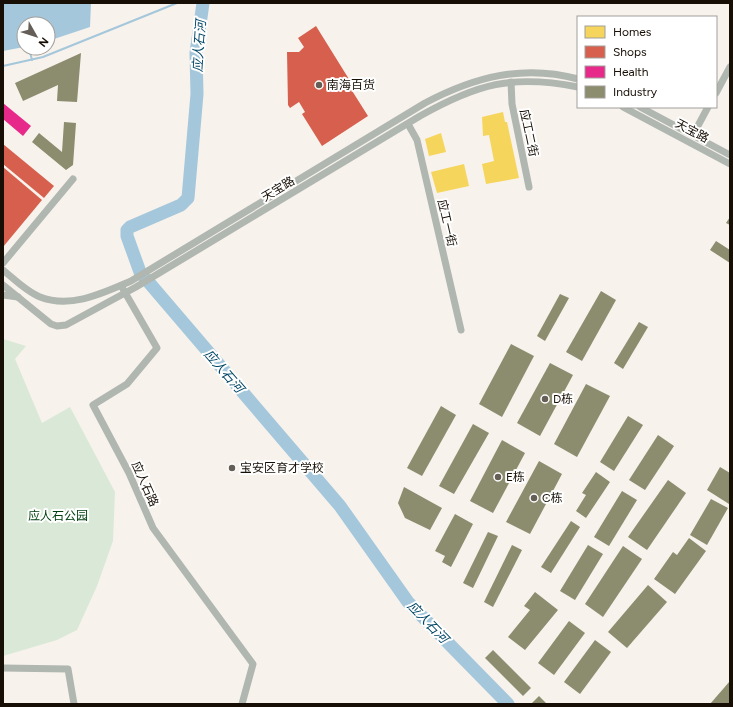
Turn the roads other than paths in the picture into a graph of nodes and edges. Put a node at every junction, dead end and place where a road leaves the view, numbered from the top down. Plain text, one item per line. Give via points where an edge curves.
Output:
1 (730, 67) edge
2 (577, 79) edge
3 (511, 82) junction
4 (577, 87) edge
5 (717, 91) edge
6 (625, 108) edge
7 (642, 108) edge
8 (707, 108) edge
9 (408, 124) junction
10 (693, 135) junction
11 (730, 155) edge
12 (730, 164) edge
13 (73, 179) dead end
14 (529, 187) dead end
15 (3, 263) edge
16 (3, 270) edge
17 (3, 285) edge
18 (121, 286) junction
19 (125, 293) junction
20 (3, 294) edge
21 (18, 297) junction
22 (461, 330) dead end
23 (3, 668) edge
24 (74, 704) edge
25 (242, 704) edge

1 - 5 street
2 - 18 street, 天宝路 via 554,74 502,74 453,88
3 - 4 street, 天宝路 via 544,81
3 - 9 street, 天宝路 via 472,90 441,104
3 - 14 street, 应工二街 via 512,104
6 - 12 street, 天宝路
7 - 10 street, 天宝路
8 - 10 street
9 - 19 street, 天宝路
9 - 22 street, 应工一街 via 417,140
10 - 11 street, 天宝路
13 - 15 street
16 - 18 street, 天宝路 via 40,297 67,302 85,299
17 - 21 street
18 - 19 street, 应人石路
19 - 21 street, 天宝路 via 76,321 57,326
19 - 25 street, 应人石路 via 158,348 127,384 93,405 129,473 153,528 253,664
20 - 21 street, 天宝路
23 - 24 street via 68,669

